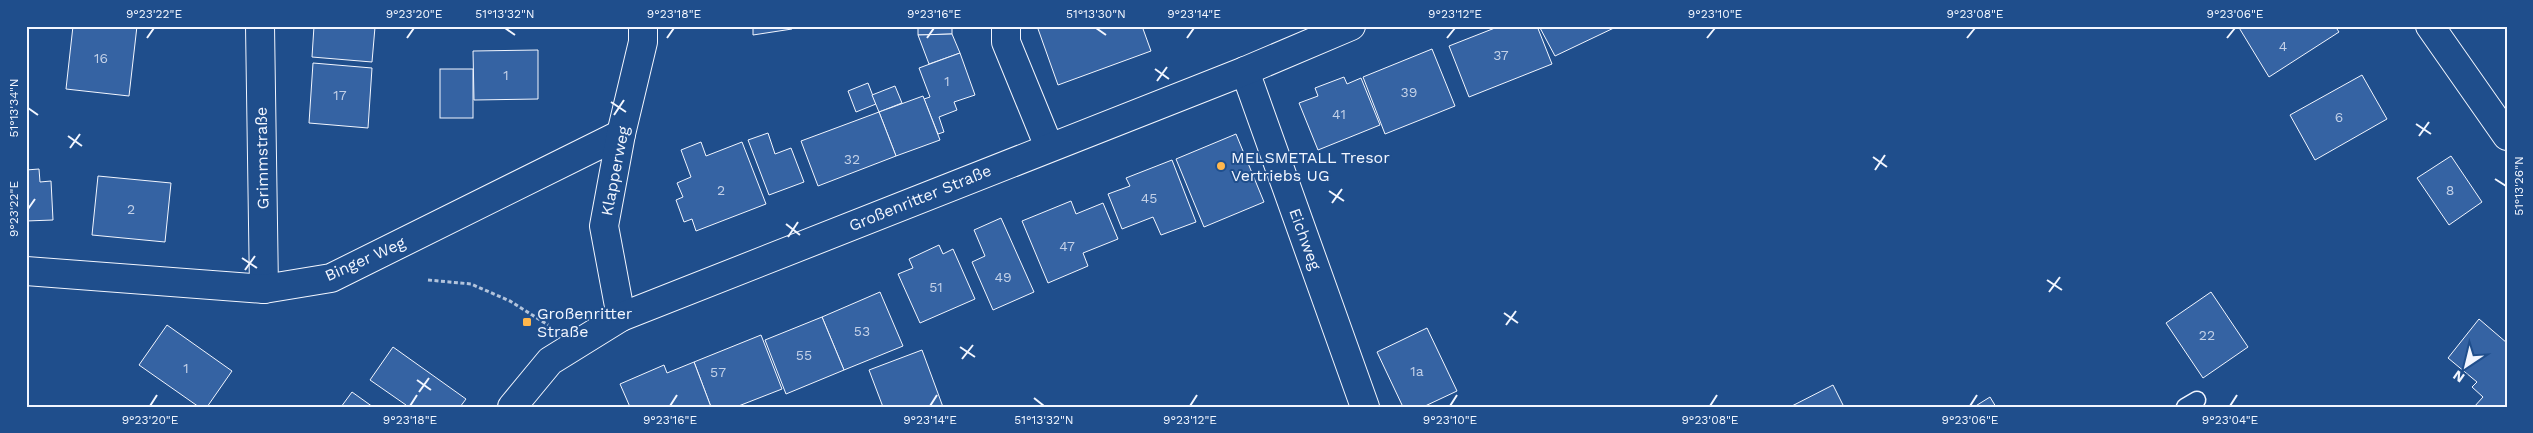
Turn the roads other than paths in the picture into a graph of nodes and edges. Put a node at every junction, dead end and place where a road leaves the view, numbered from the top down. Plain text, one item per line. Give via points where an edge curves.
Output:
1 (260, 26) edge
2 (643, 26) edge
3 (1006, 26) edge
4 (1352, 26) edge
5 (2430, 26) edge
6 (1245, 71) junction
7 (621, 134) junction
8 (2507, 136) edge
9 (1049, 147) junction
10 (26, 271) edge
11 (264, 289) junction
12 (621, 317) junction
13 (512, 407) edge
14 (1366, 407) edge

1 - 11 street, Grimmstraße
2 - 7 street, Klapperweg via 643,42
3 - 9 street via 1006,42
4 - 6 street, Großenritter Straße
5 - 8 street
6 - 9 street, Großenritter Straße
6 - 14 street, Eichweg
7 - 11 street, Binger Weg via 331,278
7 - 12 street, Klapperweg via 604,226
9 - 12 street, Großenritter Straße
10 - 11 street, Binger Weg
12 - 13 street, Großenritter Straße via 550,361

